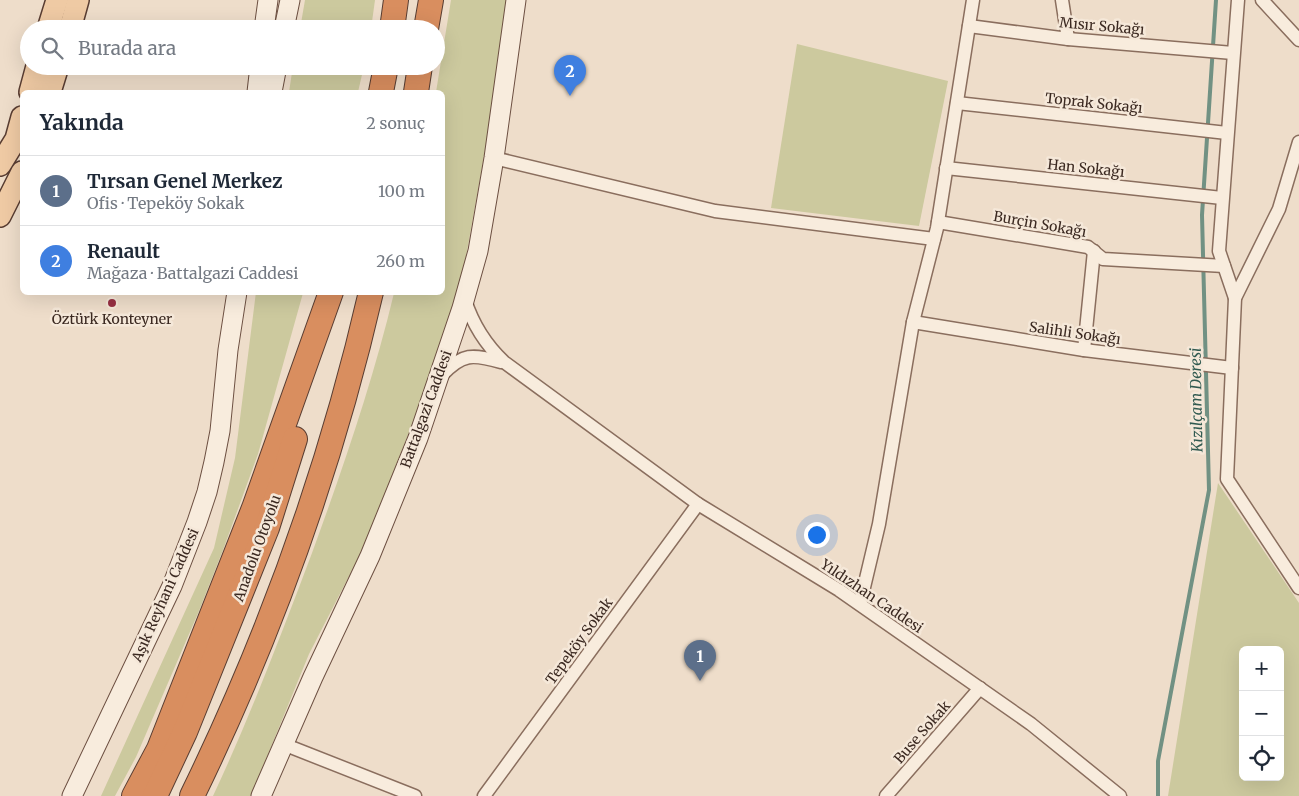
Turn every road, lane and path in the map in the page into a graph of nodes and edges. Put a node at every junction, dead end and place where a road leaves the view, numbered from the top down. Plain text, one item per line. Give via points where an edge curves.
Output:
1 (57, 0) edge
2 (78, 0) edge
3 (268, 0) edge
4 (290, 0) edge
5 (396, 0) edge
6 (431, 0) edge
7 (516, 0) edge
8 (973, 0) edge
9 (1062, 0) edge
10 (1238, 0) edge
11 (1262, 0) edge
12 (51, 20) edge
13 (72, 20) edge
14 (265, 20) edge
15 (286, 20) edge
16 (393, 20) edge
17 (428, 20) edge
18 (969, 26) junction
19 (1068, 39) junction
20 (1299, 40) edge
21 (1227, 52) junction
22 (35, 75) edge
23 (55, 75) edge
24 (259, 75) edge
25 (275, 75) edge
26 (384, 75) edge
27 (419, 75) edge
28 (31, 90) edge
29 (51, 90) edge
30 (257, 90) edge
31 (272, 90) edge
32 (381, 90) edge
33 (416, 90) edge
34 (957, 103) junction
35 (20, 124) edge
36 (1222, 132) junction
37 (1299, 142) edge
38 (494, 158) junction
39 (1296, 164) edge
40 (0, 165) edge
41 (946, 168) junction
42 (20, 176) edge
43 (1217, 198) junction
44 (0, 216) edge
45 (938, 222) junction
46 (934, 239) junction
47 (1094, 252) junction
48 (1218, 265) junction
49 (237, 295) edge
50 (330, 295) edge
51 (335, 295) edge
52 (370, 295) edge
53 (1235, 298) junction
54 (464, 300) junction
55 (913, 322) junction
56 (1084, 350) junction
57 (504, 362) junction
58 (1232, 368) junction
59 (438, 380) junction
60 (698, 504) junction
61 (1299, 588) edge
62 (860, 604) junction
63 (980, 688) junction
64 (122, 689) junction
65 (283, 744) junction
66 (72, 796) edge
67 (86, 796) edge
68 (134, 796) edge
69 (155, 796) edge
70 (192, 796) edge
71 (261, 796) edge
72 (414, 796) edge
73 (484, 796) edge
74 (886, 796) edge
75 (1120, 796) edge

1 - 12 main road
2 - 13 main road
3 - 14 main road
4 - 15 main road
5 - 16 highway
6 - 17 highway
7 - 38 main road, Battalgazi Caddesi
8 - 18 street
9 - 19 street
10 - 21 street
11 - 20 street
18 - 19 street, Mısır Sokağı
18 - 34 street
19 - 21 street, Mısır Sokağı
21 - 36 street
22 - 28 main road
23 - 29 main road
24 - 30 main road
25 - 31 main road
26 - 32 highway
27 - 33 highway
34 - 36 street, Toprak Sokağı
34 - 41 street
35 - 40 main road via 16,139
36 - 43 street
37 - 39 street
38 - 46 street via 715,211
38 - 54 main road, Battalgazi Caddesi via 478,251
39 - 53 street via 1279,209
41 - 43 street, Han Sokağı
41 - 45 street
42 - 44 main road
43 - 48 street
45 - 46 street
45 - 47 street, Burçin Sokağı via 1088,247
46 - 55 street
47 - 48 street, Burçin Sokağı via 1103,259
47 - 56 street
48 - 53 street
49 - 64 main road, Aşık Reyhani Caddesi via 220,431 207,492 179,570
50 - 68 highway via 254,508 159,749
51 - 69 highway, Anadolu Otoyolu via 305,408 267,528 185,732
52 - 70 highway via 361,338 318,483 277,601
53 - 58 street
54 - 57 street via 476,328
54 - 59 main road, Battalgazi Caddesi
55 - 56 street, Salihli Sokağı
55 - 62 street via 879,524
56 - 58 street, Salihli Sokağı
57 - 59 street via 471,355 460,358
57 - 60 street, Yıldızhan Caddesi
58 - 61 street via 1227,479
59 - 65 main road, Battalgazi Caddesi via 370,556
60 - 62 street, Yıldızhan Caddesi
60 - 73 street, Tepeköy Sokak
62 - 63 street, Yıldızhan Caddesi
63 - 74 street, Buse Sokak
63 - 75 street, Yıldızhan Caddesi via 1031,724
64 - 66 main road
64 - 67 main road
65 - 71 main road, Battalgazi Caddesi
65 - 72 street

